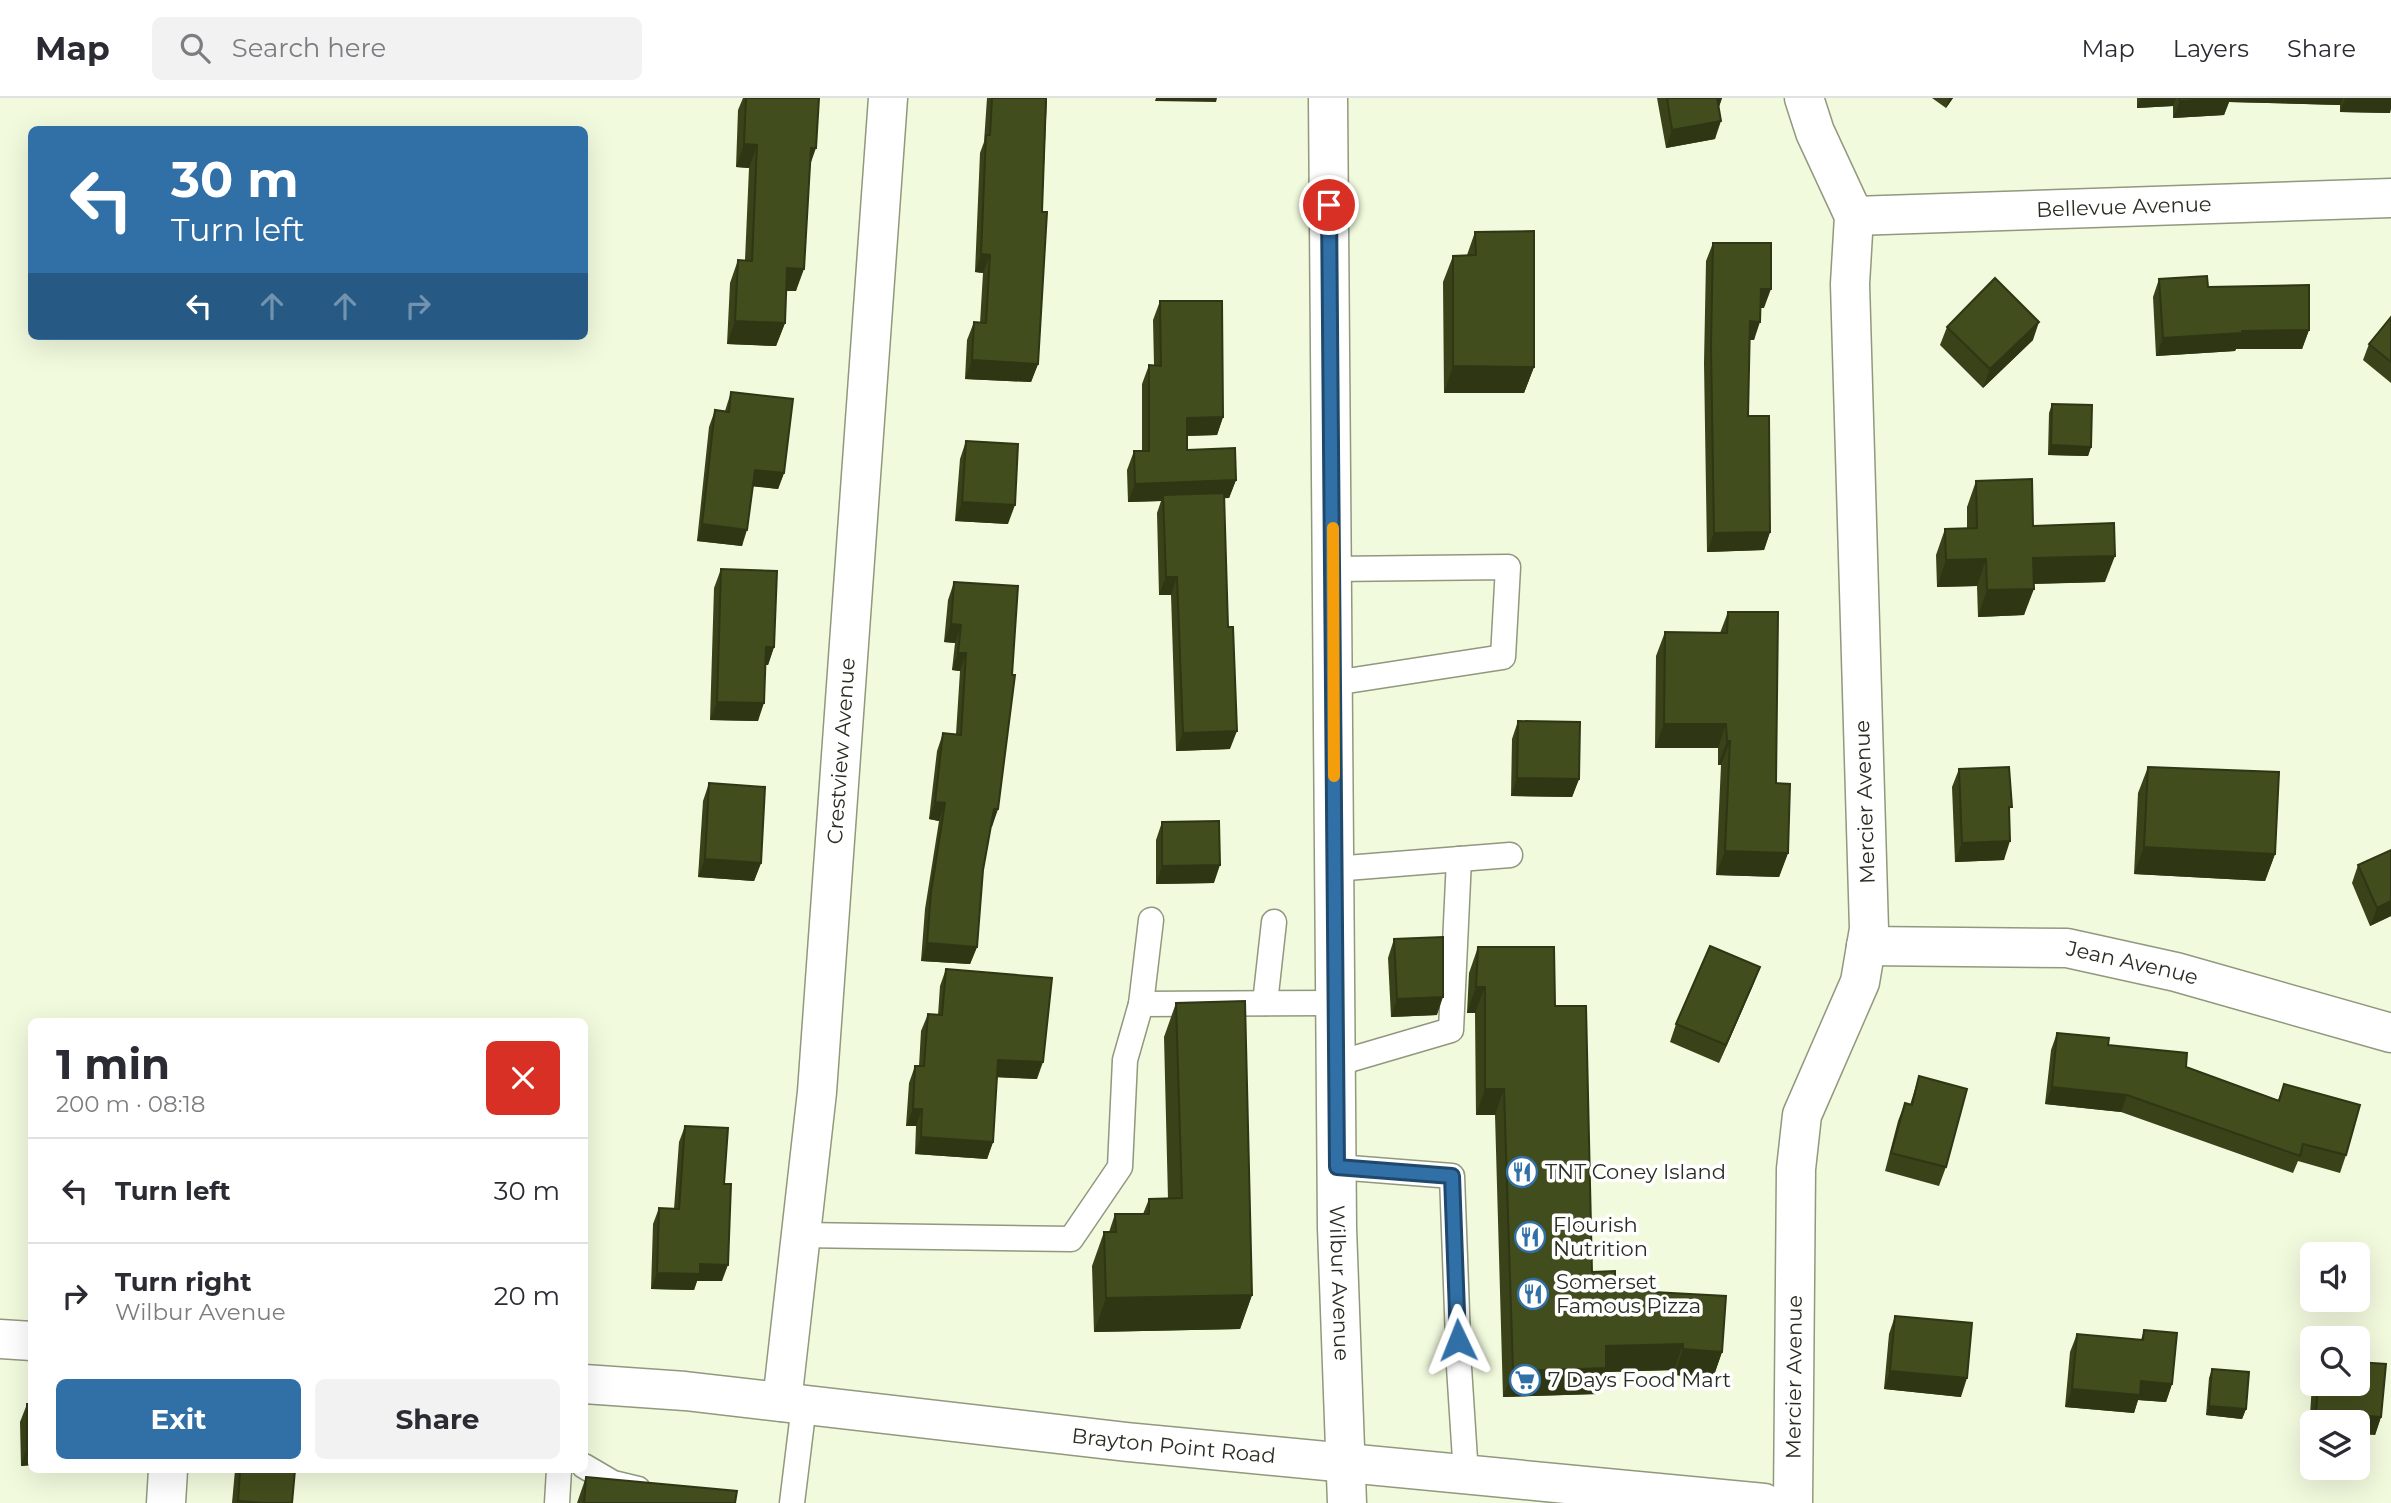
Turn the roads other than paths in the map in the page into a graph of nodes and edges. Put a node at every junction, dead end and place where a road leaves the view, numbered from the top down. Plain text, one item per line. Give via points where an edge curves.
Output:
1 (888, 98) edge
2 (1328, 98) edge
3 (1804, 98) edge
4 (2391, 198) edge
5 (1854, 216) junction
6 (1333, 569) junction
7 (1334, 683) junction
8 (1510, 855) dead end
9 (1459, 859) junction
10 (1334, 869) junction
11 (1151, 920) dead end
12 (1274, 922) dead end
13 (1866, 946) junction
14 (1265, 1003) junction
15 (1335, 1003) junction
16 (1141, 1004) junction
17 (2391, 1034) edge
18 (1335, 1064) junction
19 (1337, 1167) junction
20 (801, 1235) junction
21 (0, 1339) edge
22 (28, 1341) edge
23 (588, 1384) edge
24 (793, 1404) junction
25 (1347, 1464) junction
26 (588, 1467) edge
27 (168, 1473) edge
28 (559, 1473) edge
29 (1466, 1475) junction
30 (658, 1494) edge
31 (166, 1503) edge
32 (557, 1503) edge
33 (792, 1503) edge
34 (1347, 1503) edge
35 (1764, 1503) edge
36 (1793, 1503) edge

1 - 20 street, Crestview Avenue via 829,942
2 - 6 street, Wilbur Avenue
3 - 5 street, Mercier Avenue
4 - 5 street, Bellevue Avenue
5 - 13 street, Mercier Avenue via 1850,284
6 - 7 street, Wilbur Avenue
6 - 7 lane via 1508,567 1503,657
7 - 10 street, Wilbur Avenue
8 - 9 lane
9 - 10 lane
9 - 18 lane via 1451,1030
10 - 15 street, Wilbur Avenue
11 - 16 lane
12 - 14 lane
13 - 17 street, Jean Avenue via 2067,948 2176,972
13 - 36 street, Mercier Avenue via 1860,982 1802,1115 1796,1170
14 - 15 lane
14 - 16 lane
15 - 18 street, Wilbur Avenue
16 - 20 lane via 1125,1060 1120,1167 1071,1239
18 - 19 street, Wilbur Avenue
19 - 25 street, Wilbur Avenue
19 - 29 lane via 1452,1176
20 - 24 street, Crestview Avenue
21 - 22 street
23 - 24 street, Brayton Point Road
24 - 25 street, Brayton Point Road
24 - 33 lane
25 - 29 street, Brayton Point Road
25 - 34 street, Wilbur Avenue
26 - 30 lane via 613,1483
27 - 31 street
28 - 32 lane
29 - 35 street, Brayton Point Road

